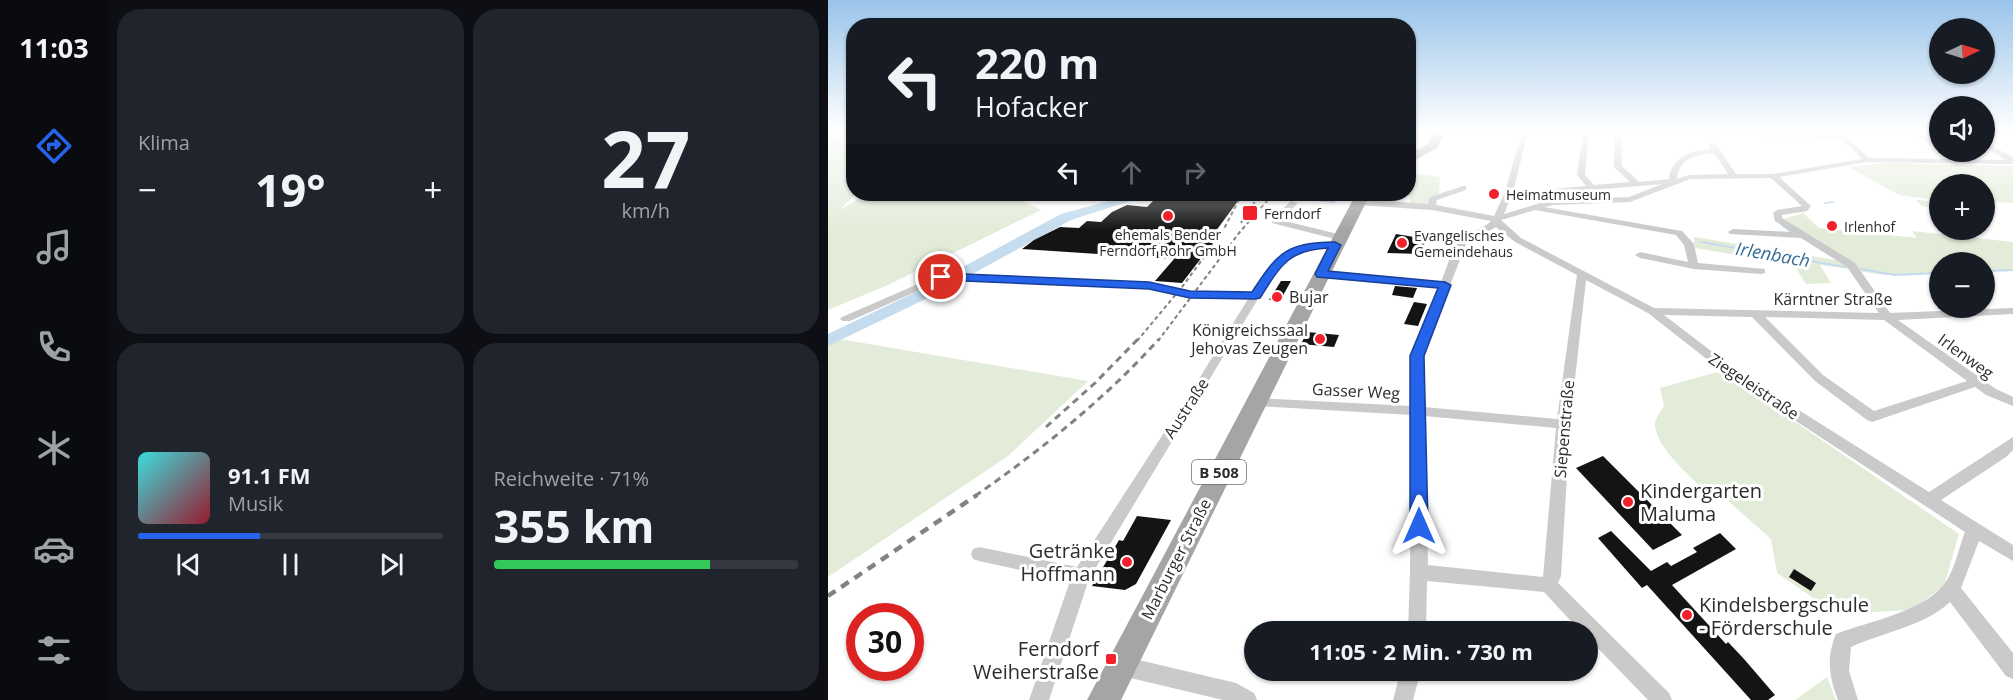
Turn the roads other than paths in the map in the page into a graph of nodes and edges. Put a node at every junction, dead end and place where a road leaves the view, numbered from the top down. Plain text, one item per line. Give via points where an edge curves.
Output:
1 (1516, 165) edge
2 (1582, 165) edge
3 (1618, 165) edge
4 (1678, 165) edge
5 (1724, 165) edge
6 (1840, 165) edge
7 (1733, 176) junction
8 (1773, 176) junction
9 (1673, 181) junction
10 (1638, 185) junction
11 (1463, 188) dead end
12 (1592, 188) junction
13 (1359, 201) edge
14 (1385, 201) edge
15 (1294, 203) dead end
16 (1432, 207) junction
17 (1535, 208) junction
18 (1496, 219) junction
19 (1733, 232) dead end
20 (1801, 235) junction
21 (1337, 241) junction
22 (1640, 255) dead end
23 (1694, 267) junction
24 (1761, 271) dead end
25 (1582, 273) junction
26 (1321, 274) junction
27 (1445, 285) junction
28 (1255, 296) junction
29 (1652, 311) junction
30 (2011, 312) edge
31 (1756, 315) junction
32 (1887, 317) junction
33 (846, 319) dead end
34 (1977, 382) junction
35 (1256, 402) junction
36 (2013, 402) edge
37 (1418, 411) junction
38 (1563, 424) junction
39 (2013, 442) edge
40 (1928, 500) junction
41 (1974, 530) junction
42 (979, 554) dead end
43 (2013, 555) edge
44 (1419, 572) junction
45 (1081, 576) junction
46 (1548, 585) junction
47 (1951, 589) junction
48 (1417, 621) edge
49 (1122, 666) junction
50 (2013, 669) edge
51 (1408, 681) edge
52 (1039, 700) edge
53 (1104, 700) edge
54 (1247, 700) edge
55 (1403, 700) edge
56 (1662, 700) edge
57 (1848, 700) edge

1 - 18 street via 1502,212
2 - 12 street via 1581,175
3 - 10 street
4 - 9 street via 1673,171
5 - 7 street
6 - 8 street
7 - 8 street
7 - 9 street
8 - 20 street, Irlenweg via 1807,206 1775,215
9 - 10 street
9 - 17 street via 1630,199 1553,202
10 - 12 street
11 - 16 street via 1433,199
12 - 17 street via 1556,191 1538,201
13 - 21 main road, Marburger Straße / B 508
14 - 16 street
15 - 21 street via 1275,221
16 - 18 street
17 - 18 street
17 - 23 street via 1679,233 1689,244
18 - 25 street, Ziegeleistraße via 1518,240
18 - 27 street via 1462,243
19 - 20 street, Irlenweg
20 - 32 street, Irlenweg via 1851,265
21 - 26 main road, Marburger Straße / B 508
21 - 28 street, Austraße via 1285,255
22 - 23 street
23 - 24 street
25 - 29 street, Ziegeleistraße
25 - 38 street, Siepenstraße
26 - 27 street
26 - 35 main road, Marburger Straße / B 508
27 - 37 street via 1417,356
28 - 33 street via 1196,295 1149,286 941,277
28 - 45 street, Austraße
29 - 31 street, Kärntner Straße
29 - 40 street, Ziegeleistraße via 1736,376
30 - 32 street, Kärntner Straße
31 - 32 street, Kärntner Straße
31 - 34 street via 1819,378 1872,417
32 - 34 street, Irlenweg
34 - 36 street, Irlenweg
35 - 37 street, Gasser Weg
35 - 49 main road, Marburger Straße / B 508
37 - 38 street, Gasser Weg
37 - 44 street
38 - 46 street, Siepenstraße via 1552,576
39 - 40 street
40 - 41 street, Ziegeleistraße
41 - 43 street, Ziegeleistraße
41 - 47 street
42 - 45 street
44 - 46 street
44 - 48 street
45 - 52 street, Austraße
46 - 56 street
47 - 50 street
47 - 57 street via 1915,616 1843,641 1837,658 1839,679
49 - 53 main road, Marburger Straße / B 508
49 - 54 street via 1236,693
51 - 55 street

